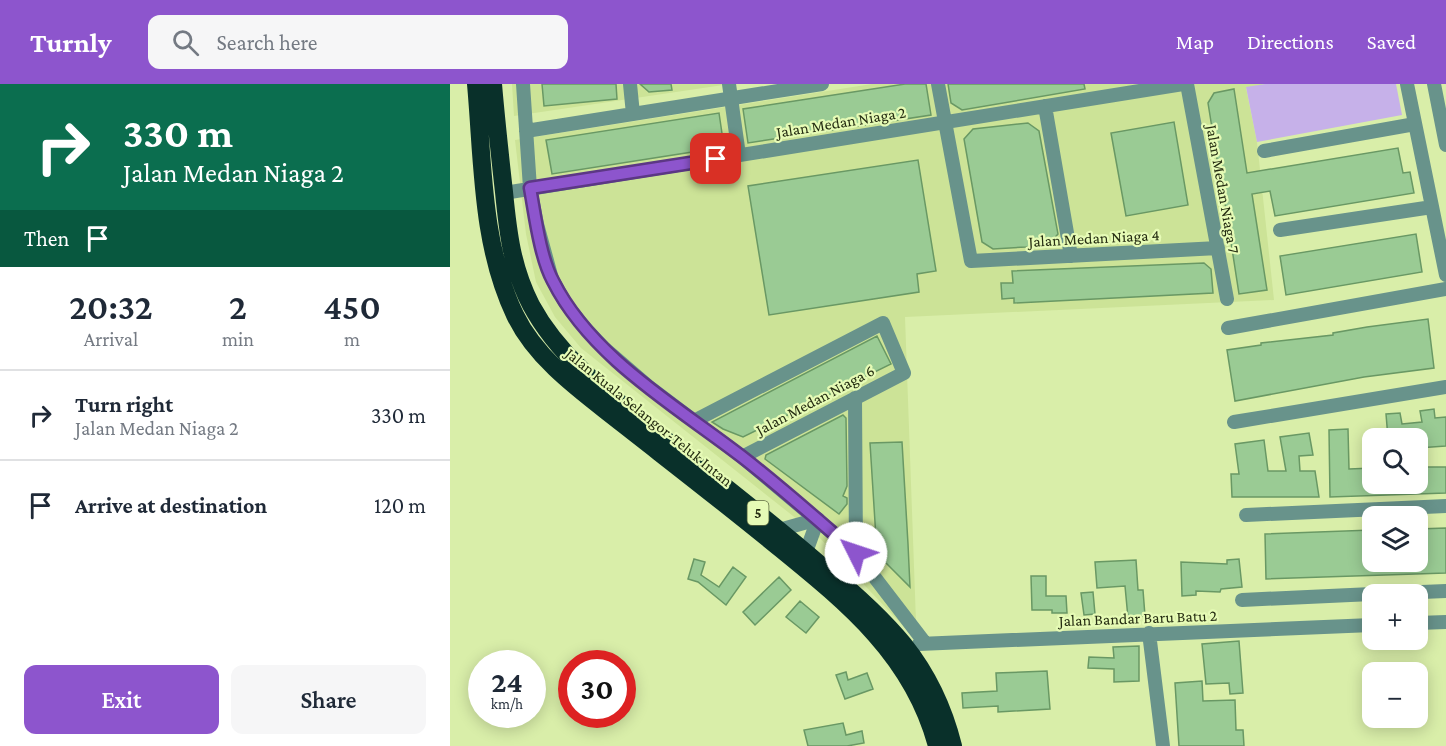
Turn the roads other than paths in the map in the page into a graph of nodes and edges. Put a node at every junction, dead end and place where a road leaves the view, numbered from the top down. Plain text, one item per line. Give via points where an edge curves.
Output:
1 (476, 84) edge
2 (493, 84) edge
3 (523, 84) edge
4 (630, 84) edge
5 (729, 84) edge
6 (822, 84) edge
7 (938, 84) edge
8 (1185, 84) edge
9 (1407, 84) edge
10 (1434, 84) edge
11 (1149, 87) edge
12 (731, 98) junction
13 (1045, 106) junction
14 (633, 114) junction
15 (944, 123) junction
16 (1415, 124) junction
17 (526, 131) junction
18 (1446, 145) edge
19 (1264, 151) dead end
20 (739, 155) junction
21 (530, 188) junction
22 (504, 193) junction
23 (1432, 207) junction
24 (1280, 230) dead end
25 (492, 245) junction
26 (1218, 248) junction
27 (1071, 256) junction
28 (1446, 275) edge
29 (1446, 289) edge
30 (1227, 299) dead end
31 (1228, 328) dead end
32 (1446, 387) edge
33 (855, 398) junction
34 (694, 421) junction
35 (1234, 422) dead end
36 (742, 457) junction
37 (1446, 506) edge
38 (1246, 515) dead end
39 (818, 519) junction
40 (779, 530) junction
41 (806, 552) junction
42 (856, 553) junction
43 (1446, 591) edge
44 (1428, 592) edge
45 (1362, 595) edge
46 (1242, 600) dead end
47 (1446, 622) edge
48 (1428, 623) edge
49 (1362, 625) edge
50 (1149, 633) junction
51 (926, 643) junction
52 (905, 646) junction
53 (937, 746) edge
54 (953, 746) edge
55 (1163, 746) edge

1 - 25 highway, Jalan Kuala Selangor-Teluk Intan / 5
2 - 22 highway, Jalan Kuala Selangor-Teluk Intan / 5
3 - 17 street
4 - 14 street
5 - 12 street
6 - 12 street
7 - 15 street
8 - 11 street, Jalan Medan Niaga 2
8 - 26 street, Jalan Medan Niaga 7
9 - 16 street
10 - 18 street
11 - 13 street, Jalan Medan Niaga 2
12 - 14 street
12 - 20 street
13 - 15 street, Jalan Medan Niaga 2
13 - 27 street
14 - 17 street
15 - 20 street, Jalan Medan Niaga 2
15 - 27 street, Jalan Medan Niaga 4 via 971,261
16 - 19 street
16 - 23 street
17 - 21 street
20 - 21 street, Jalan Medan Niaga 2
21 - 22 street, Jalan Medan Niaga 2
21 - 34 street via 552,279 567,303 604,348
22 - 25 highway via 494,197 496,232
22 - 40 highway, Jalan Kuala Selangor-Teluk Intan / 5 via 513,261 531,304 561,349 602,389
23 - 24 street
23 - 28 street
25 - 53 highway, Jalan Kuala Selangor-Teluk Intan / 5 via 497,269 530,340 584,394 762,533 864,620 895,656 915,690
26 - 27 street, Jalan Medan Niaga 4
26 - 30 street, Jalan Medan Niaga 7
29 - 31 street
32 - 35 street
33 - 34 street, Jalan Medan Niaga 6 via 904,373 883,323
33 - 36 street, Jalan Medan Niaga 6
33 - 42 street
34 - 36 street
36 - 39 street
37 - 38 street
39 - 40 street
39 - 41 street
39 - 42 street
40 - 41 highway, Jalan Kuala Selangor-Teluk Intan / 5
41 - 52 highway, Jalan Kuala Selangor-Teluk Intan / 5 via 873,610
42 - 51 street
43 - 44 street
45 - 46 street
47 - 48 street
49 - 50 street, Jalan Bandar Baru Batu 2
50 - 51 street, Jalan Bandar Baru Batu 2
50 - 55 street
51 - 52 street, Jalan Bandar Baru Batu 2
52 - 54 highway, Jalan Kuala Selangor-Teluk Intan / 5 via 929,682 947,721

